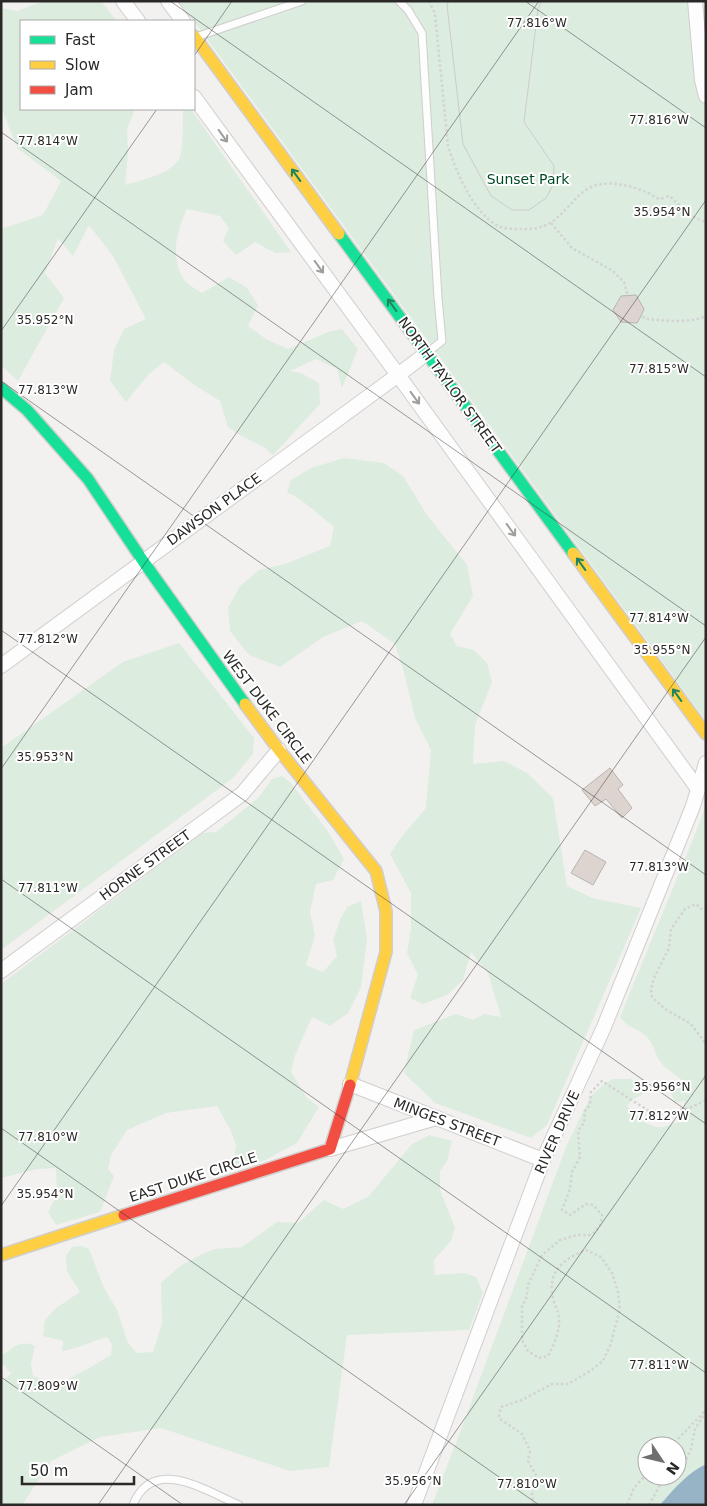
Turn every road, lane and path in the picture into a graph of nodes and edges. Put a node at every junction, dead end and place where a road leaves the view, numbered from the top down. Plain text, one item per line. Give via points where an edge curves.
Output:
1 (123, 1) edge
2 (168, 1) edge
3 (302, 1) edge
4 (399, 1) edge
5 (429, 1) edge
6 (695, 1) edge
7 (137, 20) edge
8 (182, 20) edge
9 (195, 37) edge
10 (195, 38) edge
11 (706, 96) edge
12 (195, 98) edge
13 (551, 222) junction
14 (706, 222) edge
15 (706, 316) edge
16 (427, 353) junction
17 (398, 375) junction
18 (1, 388) edge
19 (143, 561) junction
20 (1, 666) edge
21 (706, 734) edge
22 (278, 750) junction
23 (706, 763) edge
24 (702, 793) edge
25 (706, 913) edge
26 (1, 971) edge
27 (706, 1044) edge
28 (350, 1084) junction
29 (706, 1100) edge
30 (436, 1118) junction
31 (330, 1150) junction
32 (543, 1160) junction
33 (1, 1255) edge
34 (706, 1411) edge
35 (681, 1436) edge
36 (687, 1458) edge
37 (637, 1485) edge
38 (659, 1486) edge
39 (133, 1505) edge
40 (240, 1505) edge
41 (414, 1505) edge
42 (534, 1505) edge
43 (627, 1505) edge
44 (648, 1505) edge

1 - 7 street
2 - 8 street
3 - 9 lane
4 - 16 lane via 422,33 442,341
5 - 13 path via 435,14 448,146 461,181 482,211 499,226 527,230
6 - 11 street
16 -> 10 street, NORTH TAYLOR STREET
12 -> 17 street
13 - 14 path via 582,193 596,185 607,184 639,189 658,199 670,196 691,217
13 - 15 path via 572,248 613,271 624,282 628,296 645,319 670,321
16 - 17 street, DAWSON PLACE
21 -> 16 street, NORTH TAYLOR STREET
17 - 19 street, DAWSON PLACE
17 -> 24 street
18 - 19 street, WEST DUKE CIRCLE via 27,410 88,479
19 - 20 street, DAWSON PLACE
19 - 22 street, WEST DUKE CIRCLE
22 - 26 street, HORNE STREET via 242,794
22 - 28 street, WEST DUKE CIRCLE via 376,872 386,911 386,952
23 - 24 street, RIVER DRIVE
24 - 32 street, RIVER DRIVE via 693,806 604,1027
25 - 27 path via 696,904 685,909 671,929 668,948 651,989 652,997 691,1024
28 - 30 street, MINGES STREET
28 - 31 street
29 - 42 path via 665,1114 652,1113 602,1081 591,1092 584,1123 578,1131 580,1157 572,1172 562,1210 570,1215 586,1204 593,1206 602,1215 601,1223 590,1235 560,1240 542,1255 522,1305 522,1340 528,1351 540,1358 548,1356 557,1340 559,1318 551,1281 558,1267 570,1256 586,1250 601,1257 612,1273 620,1309 603,1361 568,1384 552,1384 501,1407 500,1419 522,1434 530,1451 528,1461 536,1477 532,1493
30 - 31 street
30 - 32 street, MINGES STREET
31 - 33 street, EAST DUKE CIRCLE
32 - 41 street, RIVER DRIVE
34 - 35 path
34 - 36 path via 695,1429
37 - 43 path
38 - 44 path
39 - 40 lane via 150,1482 171,1478

